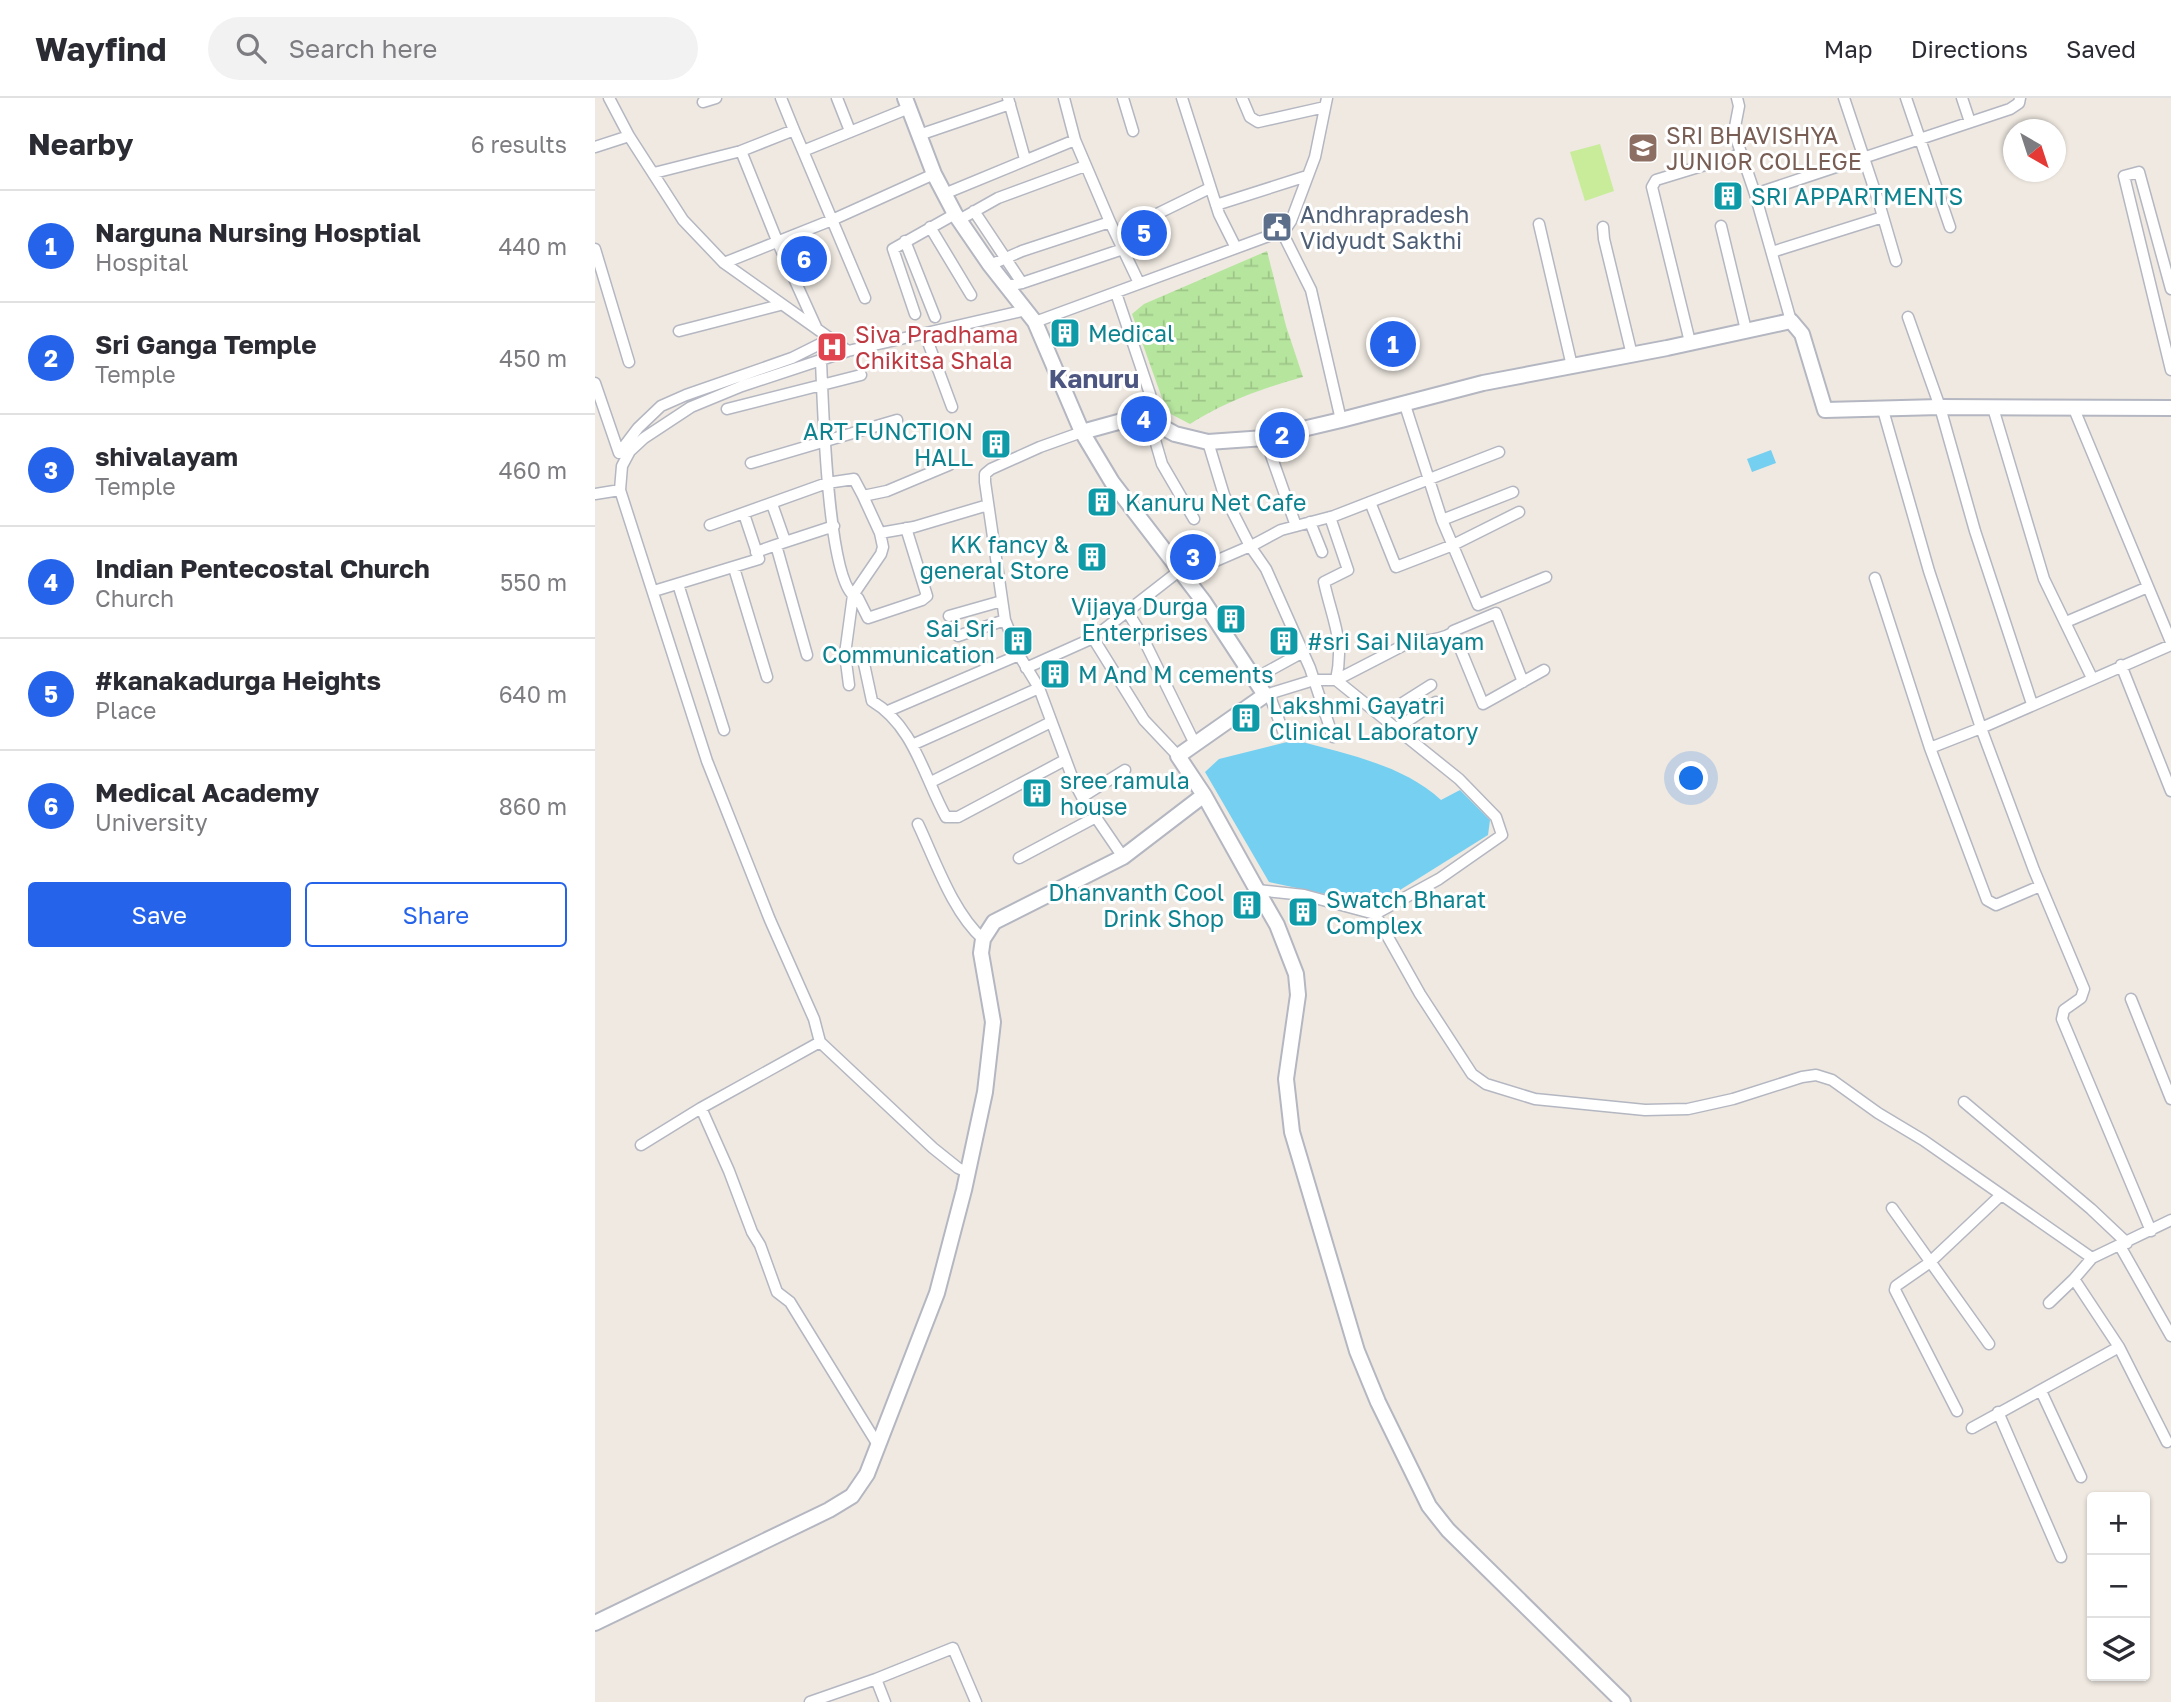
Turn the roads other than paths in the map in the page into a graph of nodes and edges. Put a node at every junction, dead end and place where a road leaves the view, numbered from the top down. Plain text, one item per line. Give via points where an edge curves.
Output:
1 (609, 98) edge
2 (716, 98) edge
3 (781, 98) edge
4 (838, 98) edge
5 (1064, 98) edge
6 (1123, 98) edge
7 (1182, 98) edge
8 (1242, 98) edge
9 (1737, 98) edge
10 (1845, 98) edge
11 (1906, 98) edge
12 (1962, 98) edge
13 (2020, 98) edge
14 (1009, 101) edge
15 (703, 102) dead end
16 (907, 103) edge
17 (1326, 103) edge
18 (1970, 122) junction
19 (794, 130) junction
20 (850, 131) junction
21 (1133, 131) dead end
22 (919, 135) junction
23 (629, 136) junction
24 (1075, 140) junction
25 (1921, 140) junction
26 (595, 147) edge
27 (741, 151) junction
28 (803, 151) junction
29 (1741, 154) junction
30 (1025, 159) junction
31 (1864, 159) junction
32 (1085, 166) junction
33 (654, 173) junction
34 (934, 174) junction
35 (1307, 176) junction
36 (1210, 188) junction
37 (944, 194) junction
38 (1755, 194) junction
39 (1216, 205) junction
40 (964, 215) junction
41 (1883, 217) junction
42 (832, 220) junction
43 (1109, 222) junction
44 (1539, 224) dead end
45 (1721, 226) dead end
46 (930, 227) junction
47 (1603, 227) dead end
48 (1950, 227) dead end
49 (1282, 232) junction
50 (1116, 234) junction
51 (905, 242) junction
52 (778, 243) junction
53 (1235, 248) junction
54 (595, 249) edge
55 (1123, 249) junction
56 (1772, 251) junction
57 (1006, 260) junction
58 (1896, 261) dead end
59 (724, 263) junction
60 (990, 265) junction
61 (1139, 283) junction
62 (1022, 284) junction
63 (1005, 286) junction
64 (2171, 289) edge
65 (1116, 293) junction
66 (971, 295) dead end
67 (865, 298) dead end
68 (780, 305) junction
69 (915, 314) dead end
70 (1030, 316) junction
71 (935, 317) dead end
72 (1908, 317) dead end
73 (1791, 321) junction
74 (816, 327) junction
75 (1746, 330) junction
76 (679, 331) dead end
77 (925, 334) junction
78 (1690, 342) junction
79 (839, 345) junction
80 (1632, 355) junction
81 (821, 361) junction
82 (629, 362) dead end
83 (1572, 366) junction
84 (2171, 370) edge
85 (861, 375) dead end
86 (595, 383) edge
87 (822, 385) junction
88 (1404, 402) junction
89 (952, 407) dead end
90 (1940, 408) junction
91 (1993, 408) junction
92 (2171, 408) edge
93 (727, 409) dead end
94 (1882, 410) junction
95 (2074, 410) junction
96 (599, 415) edge
97 (1151, 416) junction
98 (897, 420) dead end
99 (1342, 420) junction
100 (1082, 432) junction
101 (1265, 438) junction
102 (825, 441) junction
103 (1208, 442) junction
104 (1499, 452) dead end
105 (620, 459) junction
106 (751, 463) dead end
107 (949, 464) dead end
108 (1428, 478) junction
109 (827, 483) junction
110 (620, 490) junction
111 (1513, 492) dead end
112 (595, 494) edge
113 (863, 496) junction
114 (1370, 502) junction
115 (772, 504) junction
116 (988, 505) junction
117 (1519, 512) dead end
118 (744, 514) junction
119 (1330, 517) junction
120 (1194, 519) dead end
121 (1442, 520) junction
122 (1310, 522) junction
123 (710, 525) dead end
124 (834, 526) junction
125 (1296, 526) junction
126 (906, 527) junction
127 (880, 533) junction
128 (781, 543) junction
129 (1453, 545) junction
130 (1250, 546) junction
131 (756, 552) junction
132 (1322, 552) dead end
133 (734, 568) junction
134 (1183, 576) junction
135 (1546, 578) dead end
136 (1875, 578) dead end
137 (666, 587) junction
138 (2148, 587) junction
139 (853, 595) junction
140 (1002, 601) junction
141 (1478, 606) junction
142 (1127, 611) junction
143 (949, 616) dead end
144 (1483, 617) junction
145 (1005, 620) junction
146 (2066, 622) junction
147 (1454, 632) junction
148 (958, 636) dead end
149 (1093, 638) junction
150 (2171, 644) edge
151 (1303, 652) junction
152 (807, 655) dead end
153 (1019, 655) junction
154 (863, 659) dead end
155 (2121, 665) junction
156 (1026, 668) junction
157 (1544, 670) dead end
158 (1337, 675) junction
159 (767, 677) dead end
160 (2092, 678) junction
161 (1254, 679) junction
162 (1317, 680) junction
163 (1523, 682) junction
164 (849, 685) dead end
165 (1431, 685) dead end
166 (1039, 688) junction
167 (1267, 695) junction
168 (1436, 702) dead end
169 (2032, 704) junction
170 (888, 711) junction
171 (1382, 716) junction
172 (1051, 722) junction
173 (1982, 728) junction
174 (1397, 729) junction
175 (724, 730) dead end
176 (1283, 730) dead end
177 (1333, 737) dead end
178 (1195, 744) junction
179 (912, 745) junction
180 (1930, 748) junction
181 (1178, 757) junction
182 (1065, 760) junction
183 (1125, 770) dead end
184 (931, 782) junction
185 (2171, 791) edge
186 (1204, 795) junction
187 (1082, 797) junction
188 (1095, 817) junction
189 (918, 824) dead end
190 (1123, 857) junction
191 (1019, 858) dead end
192 (2040, 886) junction
193 (1257, 890) junction
194 (1375, 914) junction
195 (983, 939) junction
196 (2131, 999) dead end
197 (820, 1042) junction
198 (2171, 1099) edge
199 (1964, 1102) dead end
200 (701, 1108) junction
201 (641, 1145) dead end
202 (967, 1172) junction
203 (2001, 1195) junction
204 (1892, 1208) dead end
205 (2171, 1221) edge
206 (2151, 1231) junction
207 (2124, 1245) junction
208 (2092, 1258) junction
209 (1931, 1261) junction
210 (2074, 1279) junction
211 (2049, 1303) dead end
212 (2171, 1336) edge
213 (1989, 1344) dead end
214 (2119, 1347) junction
215 (2041, 1391) junction
216 (1957, 1411) dead end
217 (1998, 1412) junction
218 (1972, 1428) dead end
219 (2167, 1442) dead end
220 (878, 1445) junction
221 (2081, 1477) dead end
222 (2060, 1557) dead end
223 (595, 1623) edge
224 (876, 1679) junction
225 (810, 1702) edge
226 (885, 1702) edge
227 (976, 1702) edge
228 (1623, 1702) edge

1 - 23 street
2 - 15 street
3 - 19 street
4 - 20 street
5 - 24 street
6 - 21 street
7 - 36 street
8 - 17 street via 1249,117 1258,122
9 - 29 street via 1734,132
10 - 31 street
11 - 25 street
12 - 18 street
13 - 18 street via 2010,110
14 - 22 street
14 - 30 street
16 - 20 street
16 - 22 street
17 - 35 street
18 - 25 street
19 - 27 street
19 - 28 street
20 - 28 street
22 - 34 street
23 - 26 street
23 - 33 street
24 - 30 street
24 - 32 street
25 - 31 street
25 - 48 street
27 - 33 street
27 - 52 street
28 - 42 street
29 - 38 street
29 - 78 street via 1656,180 1652,187
30 - 37 street
31 - 38 street
31 - 41 street
32 - 40 street
32 - 43 street
33 - 59 street via 683,220
34 - 37 street
34 - 42 street
35 - 39 street
35 - 49 street via 1288,228
36 - 39 street
36 - 50 street
37 - 40 street
38 - 56 street
39 - 53 street
40 - 46 street
40 - 57 street
40 - 60 street
41 - 56 street
41 - 58 street
42 - 52 street
42 - 67 street
43 - 50 street
43 - 57 street
44 - 83 street
45 - 75 street
46 - 51 street
46 - 66 street
47 - 80 street
49 - 53 street
49 - 99 street via 1311,290
50 - 55 street
51 - 69 street via 893,251
51 - 71 street
52 - 59 street
52 - 74 street
53 - 61 street
54 - 82 street
55 - 61 street
55 - 62 street
56 - 73 street
57 - 60 street
57 - 62 street
59 - 68 street
60 - 63 street
61 - 65 street
62 - 63 street
63 - 70 street
64 - 84 street via 2140,172 2124,176
65 - 70 street
65 - 97 street via 1150,394
68 - 74 street
68 - 76 street
70 - 77 street
70 - 100 street
72 - 90 street
73 - 75 street
73 - 94 street via 1802,334 1825,410
74 - 79 street
75 - 78 street
77 - 79 street
77 - 89 street
78 - 80 street
79 - 81 street
79 - 105 street via 661,406 638,428
80 - 83 street
81 - 87 street
81 - 105 street via 691,407
83 - 88 street
85 - 87 street
86 - 96 street
87 - 93 street
87 - 102 street
88 - 99 street
88 - 108 street
90 - 91 street
90 - 94 street
90 - 169 street
91 - 95 street
91 - 146 street via 2044,579
92 - 95 street
94 - 173 street
95 - 138 street
96 - 105 street
97 - 100 street
97 - 103 street via 1175,434
97 - 120 street via 1162,464
98 - 102 street
99 - 101 street
100 - 116 street via 991,469 985,474
100 - 134 street via 1112,482
101 - 103 street
101 - 125 street
102 - 106 street
102 - 109 street
103 - 130 street via 1224,495
104 - 108 street
105 - 110 street
107 - 113 street via 887,491
108 - 114 street
108 - 121 street
109 - 113 street via 853,479
109 - 115 street
109 - 124 street
110 - 112 street
110 - 137 street
111 - 121 street
113 - 127 street
114 - 119 street
114 - 129 street via 1396,567
115 - 118 street
115 - 128 street
116 - 126 street
116 - 140 street
117 - 129 street
118 - 123 street
118 - 131 street
119 - 122 street
119 - 158 street via 1348,570 1324,582 1338,630
121 - 129 street
122 - 125 street
122 - 132 street
124 - 128 street
124 - 139 street via 842,574
125 - 130 street
126 - 127 street
126 - 139 street via 927,596 868,618
127 - 139 street via 881,554
128 - 131 street
128 - 152 street
129 - 141 street
130 - 134 street
130 - 151 street via 1266,569
131 - 133 street via 759,559
133 - 137 street
133 - 159 street
134 - 142 street
134 - 161 street
135 - 141 street
136 - 180 street
137 - 175 street
137 - 197 street via 707,761
138 - 146 street
138 - 150 street
139 - 164 street via 845,654
140 - 143 street
140 - 145 street
141 - 144 street
142 - 149 street
142 - 178 street
144 - 147 street
144 - 163 street via 1496,613
145 - 148 street
145 - 153 street
146 - 160 street
147 - 158 street via 1406,644 1344,676
147 - 163 street via 1483,704
149 - 156 street
149 - 181 street via 1144,720
150 - 155 street
151 - 161 street
151 - 162 street
153 - 156 street
153 - 170 street
154 - 170 street via 872,701
155 - 160 street
155 - 185 street
156 - 166 street
157 - 163 street
158 - 162 street
158 - 171 street
160 - 169 street
161 - 167 street
162 - 167 street
162 - 177 street
165 - 171 street
166 - 172 street
166 - 179 street
167 - 176 street
167 - 178 street
168 - 174 street
169 - 173 street
170 - 179 street
171 - 174 street
172 - 182 street
172 - 184 street
173 - 180 street
173 - 192 street
174 - 194 street via 1459,779 1496,817 1502,835 1439,879
178 - 181 street
179 - 184 street
180 - 192 street via 1989,902 1996,905
181 - 186 street
182 - 184 street via 951,818 946,817
182 - 187 street
183 - 187 street
186 - 190 street
186 - 193 street
187 - 188 street
188 - 190 street
188 - 191 street
189 - 195 street via 958,906
190 - 195 street via 994,922
192 - 206 street via 2084,989 2081,998 2064,1010 2062,1019
193 - 194 street via 1304,895
193 - 228 street via 1296,974 1298,995 1286,1079 1291,1132 1357,1351 1378,1402 1429,1506 1448,1530
194 - 203 street via 1472,1074 1486,1084 1535,1099 1645,1110 1688,1109 1816,1075 1832,1080
195 - 202 street via 981,953 993,1022 985,1092
196 - 198 street
197 - 200 street
197 - 202 street via 933,1148
199 - 207 street via 2080,1200
200 - 201 street
200 - 220 street via 777,1292 790,1302
202 - 220 street via 937,1293
203 - 208 street
203 - 209 street
204 - 209 street
205 - 206 street
206 - 207 street
207 - 208 street
207 - 212 street
208 - 210 street
209 - 213 street
209 - 216 street via 1896,1286 1895,1294
210 - 211 street
210 - 214 street
214 - 215 street
214 - 219 street
215 - 217 street
215 - 221 street
217 - 218 street
217 - 222 street
220 - 223 street via 852,1496
224 - 225 street
224 - 226 street
224 - 227 street via 953,1648

